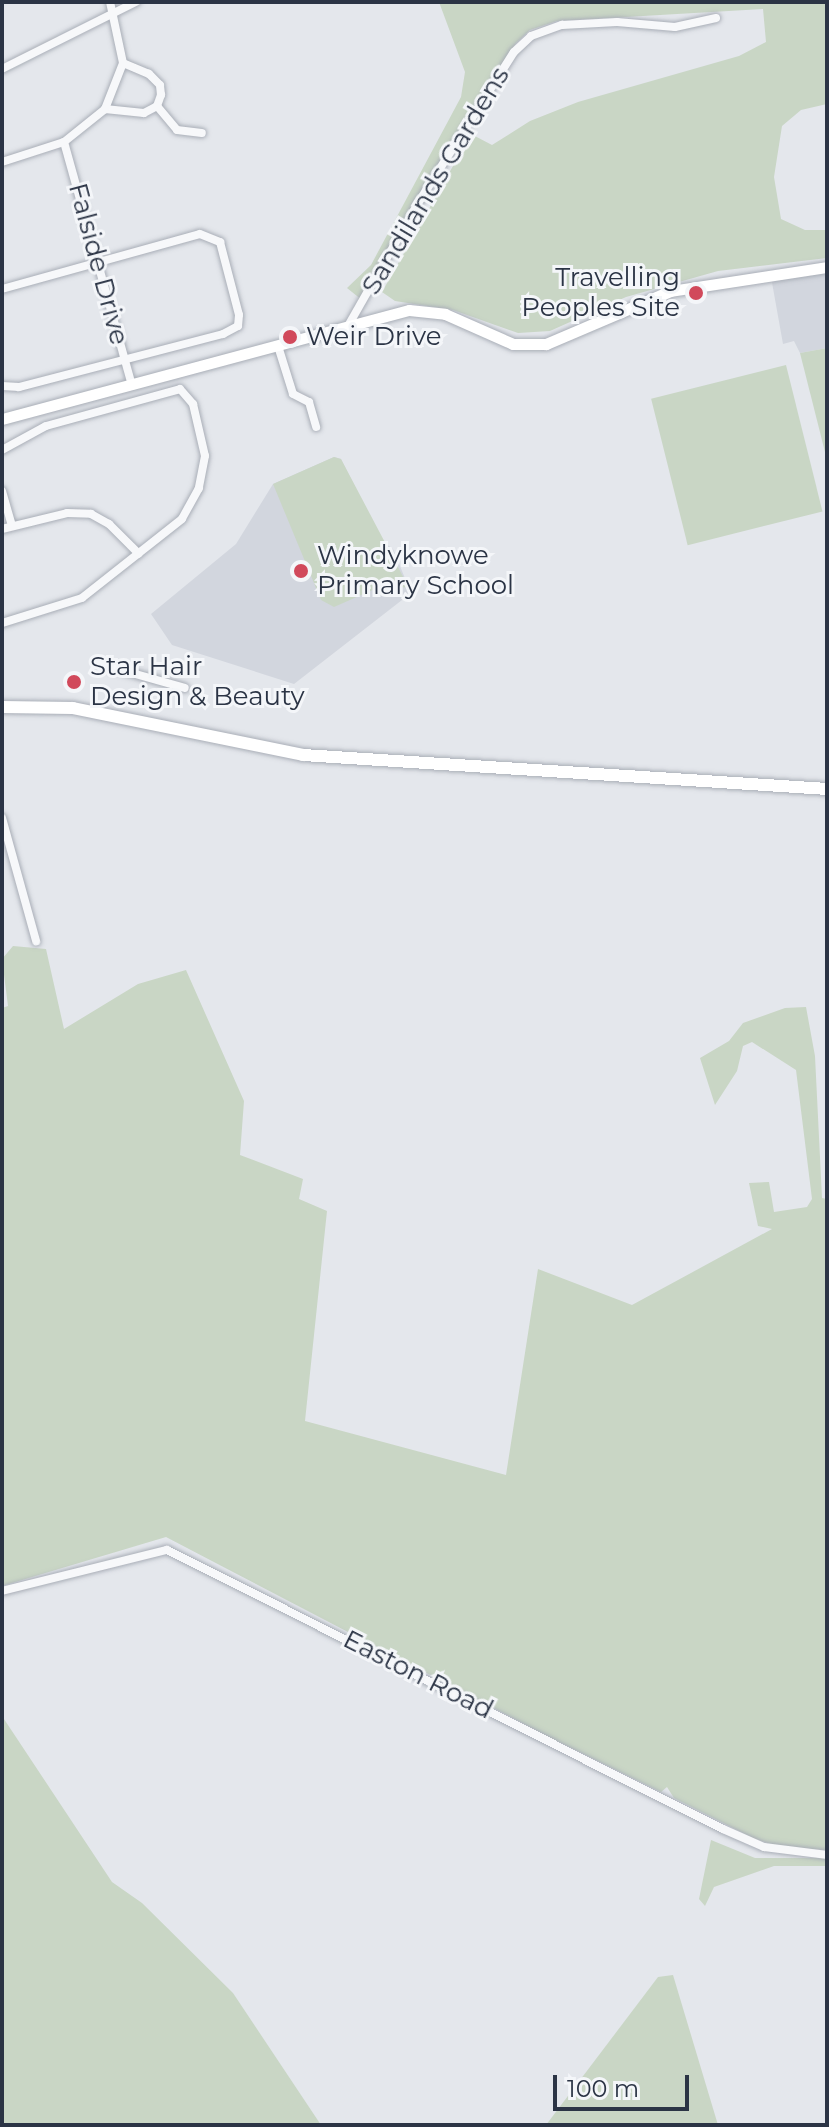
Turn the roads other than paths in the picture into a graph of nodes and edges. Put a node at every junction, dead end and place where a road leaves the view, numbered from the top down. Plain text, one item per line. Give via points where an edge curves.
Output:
1 (136, 2) edge
2 (111, 6) edge
3 (716, 18) dead end
4 (123, 63) junction
5 (2, 69) edge
6 (157, 106) junction
7 (105, 109) junction
8 (202, 133) dead end
9 (64, 142) junction
10 (2, 162) edge
11 (96, 262) junction
12 (827, 267) edge
13 (2, 289) edge
14 (348, 327) junction
15 (278, 346) junction
16 (124, 360) junction
17 (3, 386) edge
18 (132, 386) junction
19 (2, 419) edge
20 (316, 427) dead end
21 (2, 450) edge
22 (2, 491) edge
23 (12, 526) junction
24 (2, 529) edge
25 (139, 554) junction
26 (2, 623) edge
27 (100, 664) dead end
28 (185, 688) dead end
29 (2, 707) edge
30 (827, 789) edge
31 (2, 818) edge
32 (36, 941) dead end
33 (2, 1591) edge
34 (827, 1855) edge

1 - 2 street
2 - 4 street
2 - 5 street via 57,45
3 - 14 street, Sandilands Gardens via 675,27 562,25 531,36 514,52 420,200
4 - 6 street via 160,85
4 - 7 street
6 - 7 street via 144,113
6 - 8 street via 177,130
7 - 9 street
9 - 10 street
9 - 11 street, Falside Drive
11 - 13 street
11 - 16 street, Falside Drive
11 - 16 street via 200,234 215,237 239,315 238,326
12 - 14 main road via 670,291 546,344 513,344 445,314 409,310
14 - 15 main road
15 - 18 main road
15 - 20 street via 293,394 309,402
16 - 17 street
16 - 18 street, Falside Drive
18 - 19 main road
21 - 25 street via 46,426 180,389 189,394 200,428 204,474 182,519
22 - 23 street
23 - 24 street
23 - 25 street via 67,513 91,514
25 - 26 street via 82,598
27 - 28 street
29 - 30 main road via 86,710 303,755
31 - 32 street
33 - 34 street, Easton Road via 167,1550 723,1829 764,1847

